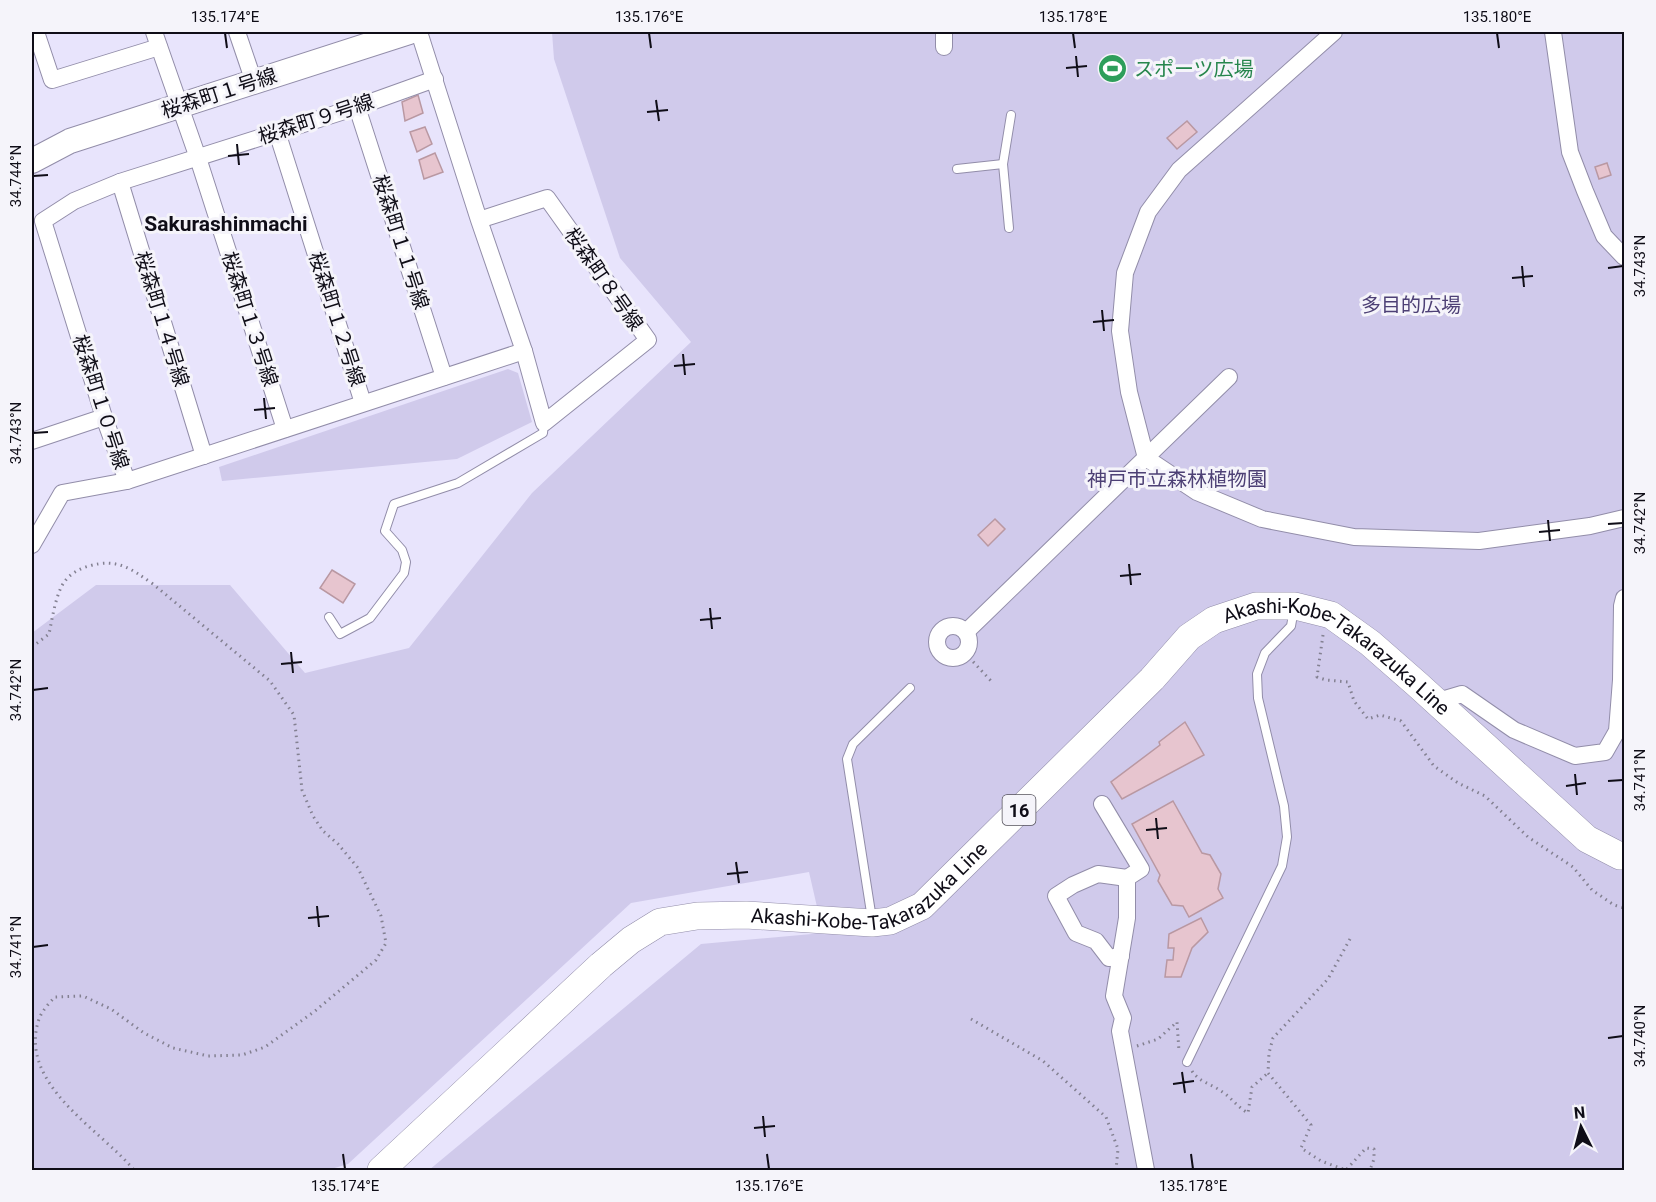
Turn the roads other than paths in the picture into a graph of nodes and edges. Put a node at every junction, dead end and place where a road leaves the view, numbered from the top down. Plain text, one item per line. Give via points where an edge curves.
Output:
1 (36, 32) edge
2 (237, 32) edge
3 (409, 32) edge
4 (419, 32) edge
5 (1334, 32) edge
6 (1553, 32) edge
7 (156, 39) edge
8 (435, 79) junction
9 (254, 82) junction
10 (180, 106) junction
11 (357, 107) junction
12 (1011, 115) dead end
13 (277, 132) junction
14 (198, 158) junction
15 (32, 161) edge
16 (1003, 164) junction
17 (957, 169) dead end
18 (120, 183) junction
19 (478, 219) junction
20 (1009, 228) dead end
21 (1624, 257) edge
22 (524, 351) junction
23 (444, 377) junction
24 (1229, 377) dead end
25 (363, 403) junction
26 (104, 417) junction
27 (544, 423) junction
28 (285, 429) junction
29 (32, 441) edge
30 (204, 456) junction
31 (1146, 458) junction
32 (126, 481) junction
33 (1624, 518) edge
34 (32, 545) edge
35 (1624, 598) edge
36 (1295, 606) junction
37 (328, 617) dead end
38 (966, 632) junction
39 (910, 688) dead end
40 (1435, 702) junction
41 (1102, 804) dead end
42 (1624, 856) edge
43 (1127, 878) junction
44 (872, 923) junction
45 (1121, 956) junction
46 (1187, 1062) road end
47 (381, 1170) edge
48 (1146, 1170) edge

1 - 7 street via 52,80
2 - 9 street
3 - 9 street, 桜森町１号線
4 - 8 street
5 - 31 street via 1179,170 1148,212 1125,273 1120,331 1129,392
6 - 21 street via 1570,152 1604,236
7 - 10 street, 桜森町１３号線
8 - 11 street, 桜森町９号線
8 - 19 street
9 - 10 street, 桜森町１号線
10 - 14 street, 桜森町１３号線
10 - 15 street, 桜森町１号線 via 70,141
11 - 13 street, 桜森町９号線
11 - 23 street, 桜森町１１号線
12 - 16 lane
13 - 14 street, 桜森町９号線
13 - 25 street, 桜森町１２号線
14 - 18 street, 桜森町１０号線
14 - 28 street, 桜森町１３号線
16 - 17 lane
16 - 20 lane
18 - 26 street, 桜森町１０号線 via 74,201 43,221
18 - 30 street, 桜森町１４号線
19 - 22 street
19 - 27 street, 桜森町８号線 via 547,198 648,340
22 - 23 street, 桜森町１０号線
22 - 27 street
23 - 25 street, 桜森町１０号線
24 - 31 street
25 - 28 street, 桜森町１０号線
26 - 29 street
26 - 32 street, 桜森町１０号線
27 - 37 lane via 543,433 458,483 394,504 385,531 402,550 404,573 369,618 340,634
28 - 30 street, 桜森町１０号線
30 - 32 street, 桜森町１０号線
31 - 33 street via 1197,492 1262,519 1354,537 1479,541
31 - 38 street
32 - 34 street via 62,493
35 - 40 street via 1617,731 1605,752 1575,756 1514,730 1462,694
36 - 40 main road, Akashi-Kobe-Takarazuka Line / 16 via 1330,615 1370,643
36 - 44 main road, Akashi-Kobe-Takarazuka Line / 16 via 1256,606 1214,620 1189,637 1152,679 922,906 891,921
36 - 46 lane via 1291,626 1265,653 1257,674 1258,698 1284,806 1287,837 1282,866
38 - 38 street via 969,643 965,653 957,658 939,651 940,632 948,626 958,626
39 - 44 lane via 853,744 847,759
40 - 42 main road, Akashi-Kobe-Takarazuka Line / 16 via 1587,839
41 - 43 street via 1141,869
43 - 45 street via 1127,918
43 - 45 street via 1098,874 1056,896 1076,933 1096,941 1109,958
44 - 47 main road, Akashi-Kobe-Takarazuka Line / 16 via 746,915 660,922 601,965
45 - 48 street via 1114,996 1123,1018 1120,1031

